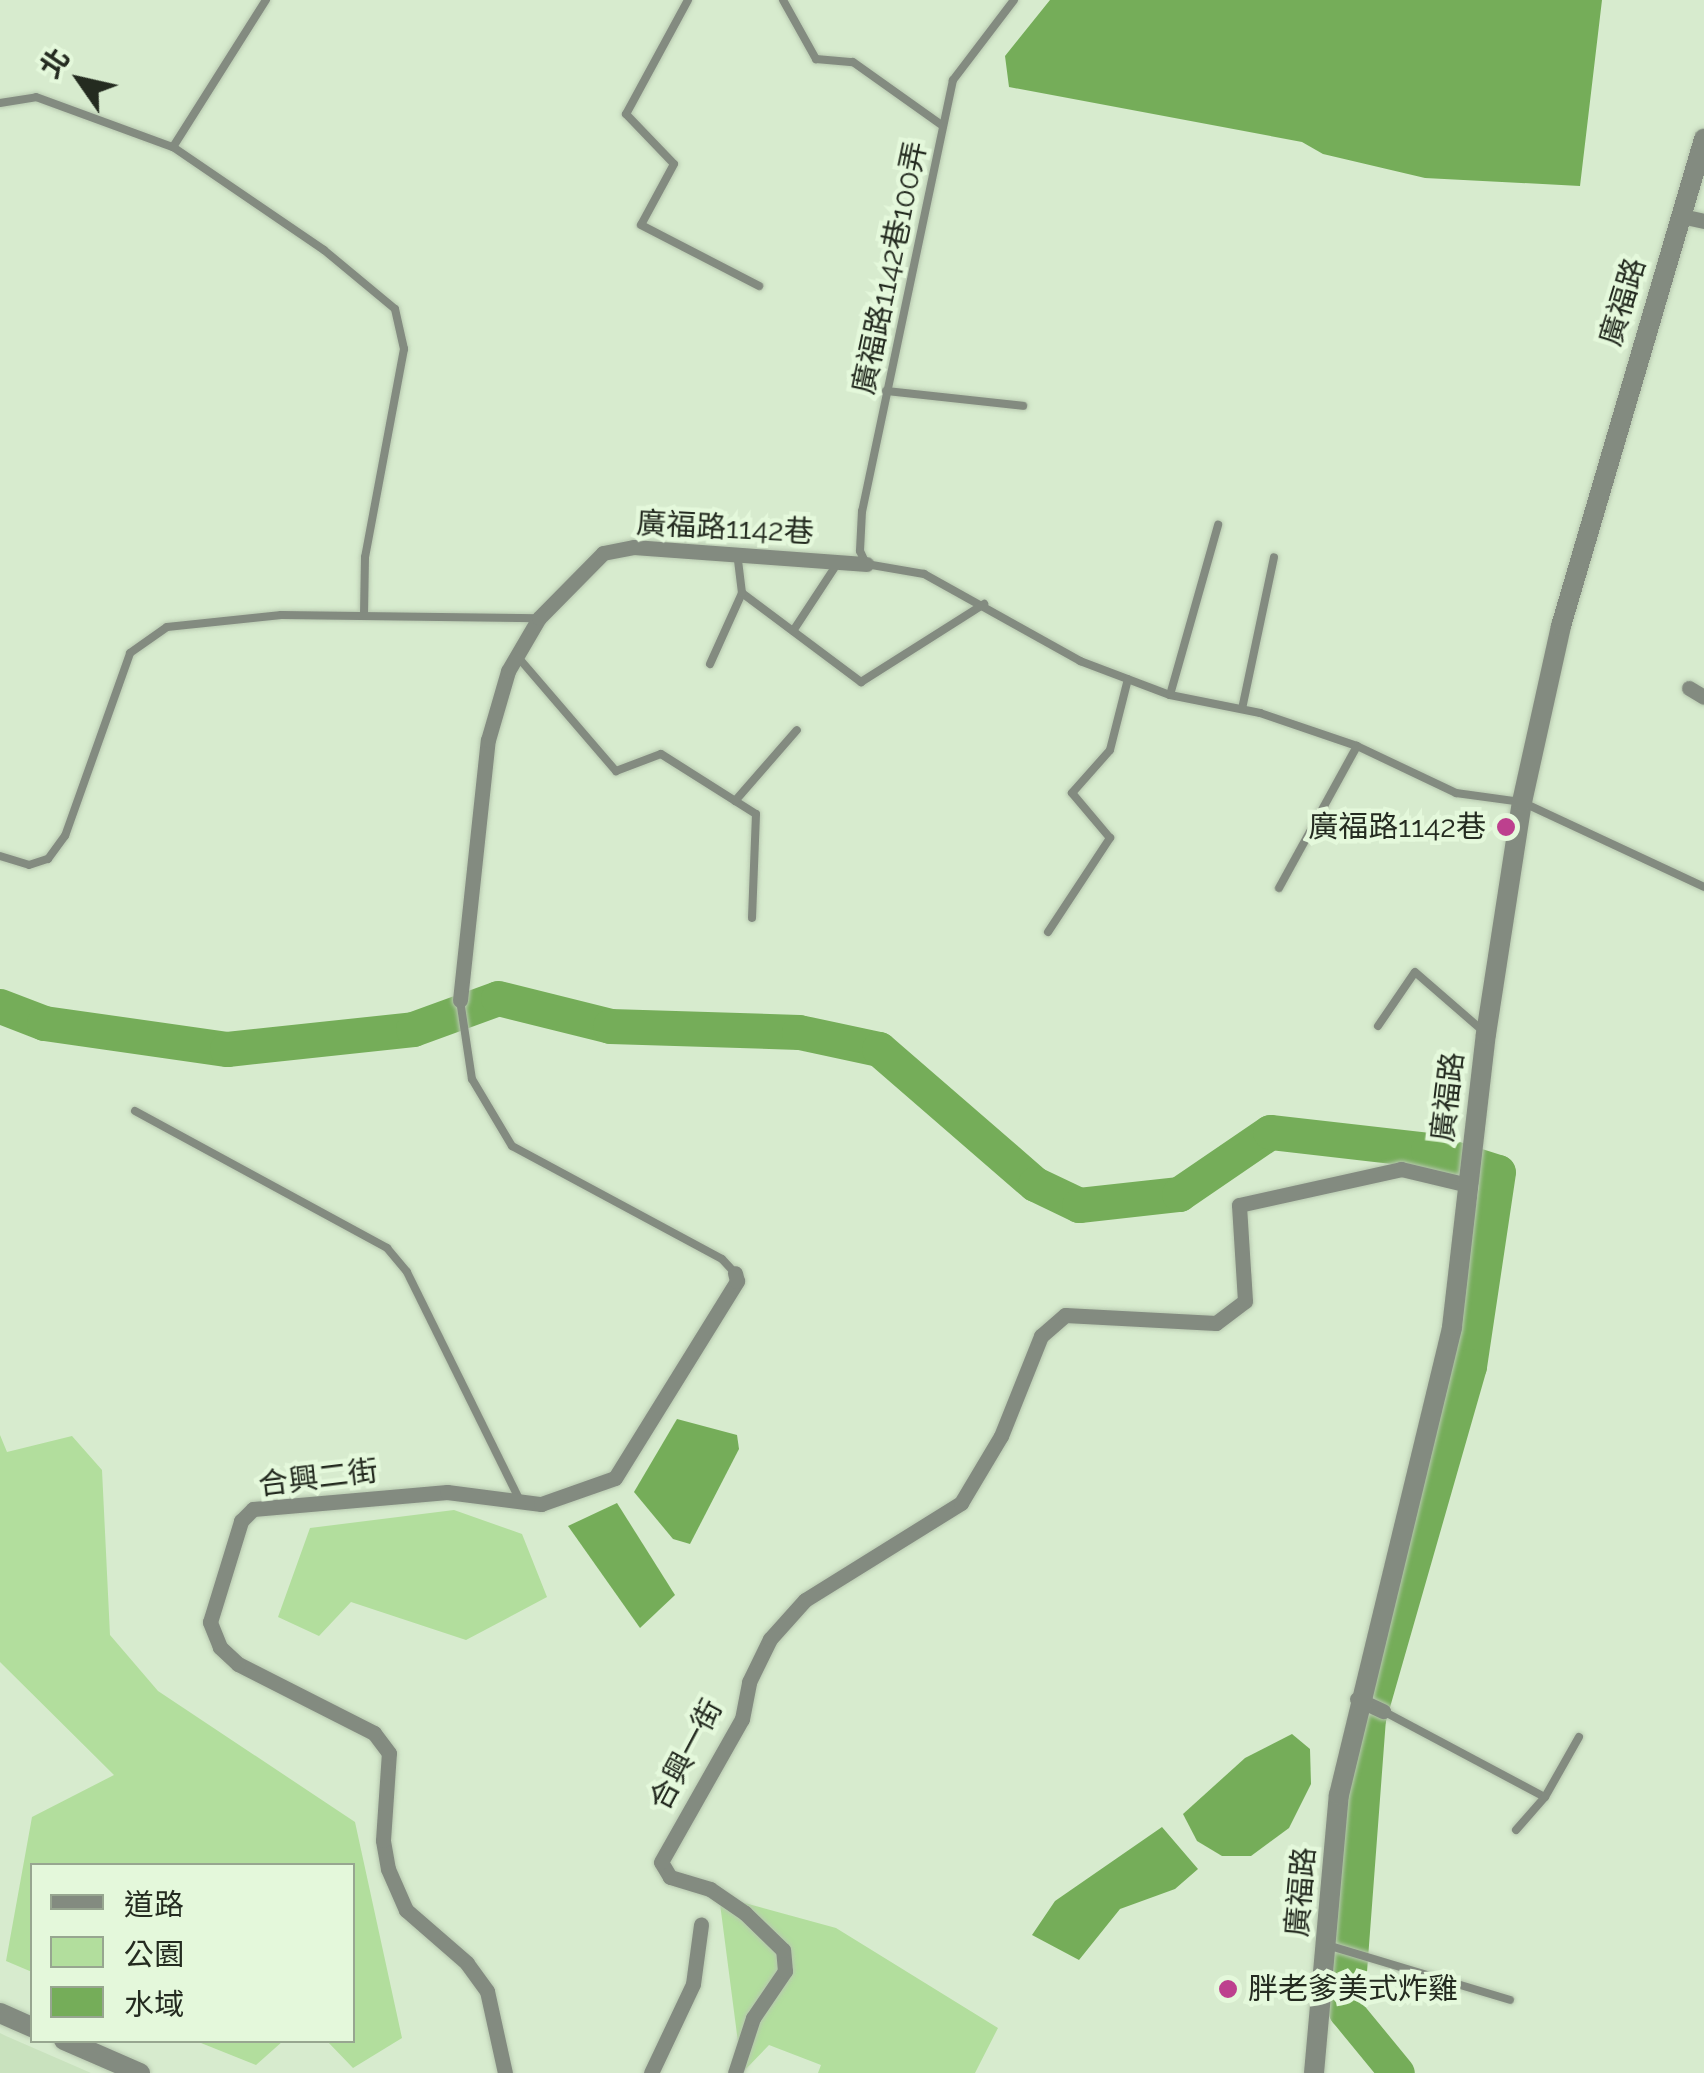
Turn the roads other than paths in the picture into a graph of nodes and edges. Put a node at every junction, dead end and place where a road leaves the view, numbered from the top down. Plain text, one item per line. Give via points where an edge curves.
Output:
1 (266, 0) edge
2 (688, 0) edge
3 (783, 0) edge
4 (1014, 0) edge
5 (0, 102) edge
6 (944, 126) junction
7 (1704, 140) edge
8 (173, 147) junction
9 (1681, 216) junction
10 (1704, 221) edge
11 (759, 286) dead end
12 (886, 391) junction
13 (1022, 406) dead end
14 (1218, 525) dead end
15 (737, 554) junction
16 (1274, 557) dead end
17 (838, 562) junction
18 (866, 564) junction
19 (742, 592) junction
20 (984, 604) junction
21 (364, 614) junction
22 (538, 618) junction
23 (794, 631) junction
24 (516, 656) junction
25 (710, 664) dead end
26 (1128, 679) junction
27 (1170, 695) junction
28 (1242, 710) junction
29 (797, 730) dead end
30 (1356, 746) junction
31 (735, 801) junction
32 (1522, 802) junction
33 (0, 856) edge
34 (1704, 887) edge
35 (1280, 888) dead end
36 (752, 918) dead end
37 (1048, 932) dead end
38 (460, 1000) joint
39 (1378, 1026) dead end
40 (1486, 1034) junction
41 (134, 1111) dead end
42 (1468, 1184) junction
43 (736, 1273) joint
44 (520, 1501) junction
45 (1359, 1700) junction
46 (1384, 1711) joint
47 (1579, 1737) dead end
48 (1545, 1796) junction
49 (1516, 1830) dead end
50 (700, 1926) dead end
51 (1327, 1946) junction
52 (1510, 2000) dead end
53 (0, 2013) edge
54 (30, 2026) edge
55 (71, 2043) edge
56 (140, 2073) edge
57 (505, 2073) edge
58 (651, 2073) edge
59 (735, 2073) edge
60 (1314, 2073) edge

1 - 8 lane
2 - 11 lane via 626,114 674,164 641,225
3 - 6 lane via 816,59 853,62
4 - 6 lane, 廣福路1142巷100弄 via 953,80
5 - 8 lane via 36,97
6 - 12 lane, 廣福路1142巷100弄
7 - 9 street, 廣福路
8 - 21 lane via 376,288 402,324 404,349 365,557
9 - 10 street
9 - 32 street, 廣福路 via 1561,626
12 - 13 lane
12 - 18 lane, 廣福路1142巷100弄 via 862,510 860,551
14 - 27 lane
15 - 17 street, 廣福路1142巷
15 - 19 lane
15 - 22 street, 廣福路1142巷 via 634,547 603,553
16 - 28 lane
17 - 18 street, 廣福路1142巷
17 - 23 lane
18 - 20 lane, 廣福路1142巷 via 924,574
19 - 23 lane
19 - 25 lane
20 - 23 lane via 861,682
20 - 26 lane, 廣福路1142巷 via 1080,661
21 - 22 lane
21 - 33 lane via 167,627 145,637 130,652 112,693 64,836 48,860 29,865
22 - 24 street, 廣福路1142巷
24 - 31 lane via 616,771 661,754
24 - 38 street, 廣福路1142巷 via 488,740
26 - 27 lane, 廣福路1142巷
26 - 37 lane via 1110,750 1072,793 1110,838
27 - 28 lane, 廣福路1142巷
28 - 30 lane, 廣福路1142巷
29 - 31 lane
30 - 32 lane, 廣福路1142巷 via 1456,792
30 - 35 lane
31 - 36 lane via 756,814
32 - 34 lane, 廣福路1142巷
32 - 40 street, 廣福路
38 - 43 lane via 472,1079 512,1146 722,1259
39 - 40 lane via 1415,972
40 - 42 street, 廣福路
41 - 44 lane via 388,1248
42 - 45 street, 廣福路 via 1452,1327
42 - 59 street, 合興一街 via 1401,1168 1239,1205 1245,1301 1216,1323 1066,1315 1041,1336 1001,1436 961,1503 805,1600 770,1639 749,1682 742,1719 662,1862 670,1877 710,1890 745,1913 783,1950 785,1972 753,2018
43 - 44 street, 合興二街 via 616,1478 541,1504
44 - 57 street, 合興二街 via 447,1492 252,1509 241,1522 210,1622 220,1647 238,1664 374,1733 389,1754 383,1840 388,1868 406,1910 467,1963 487,1992
45 - 46 street
45 - 51 street, 廣福路 via 1339,1795
46 - 48 lane
47 - 48 lane
48 - 49 lane
50 - 58 street via 694,1984
51 - 52 lane
51 - 60 street, 廣福路
53 - 54 street
55 - 56 street

